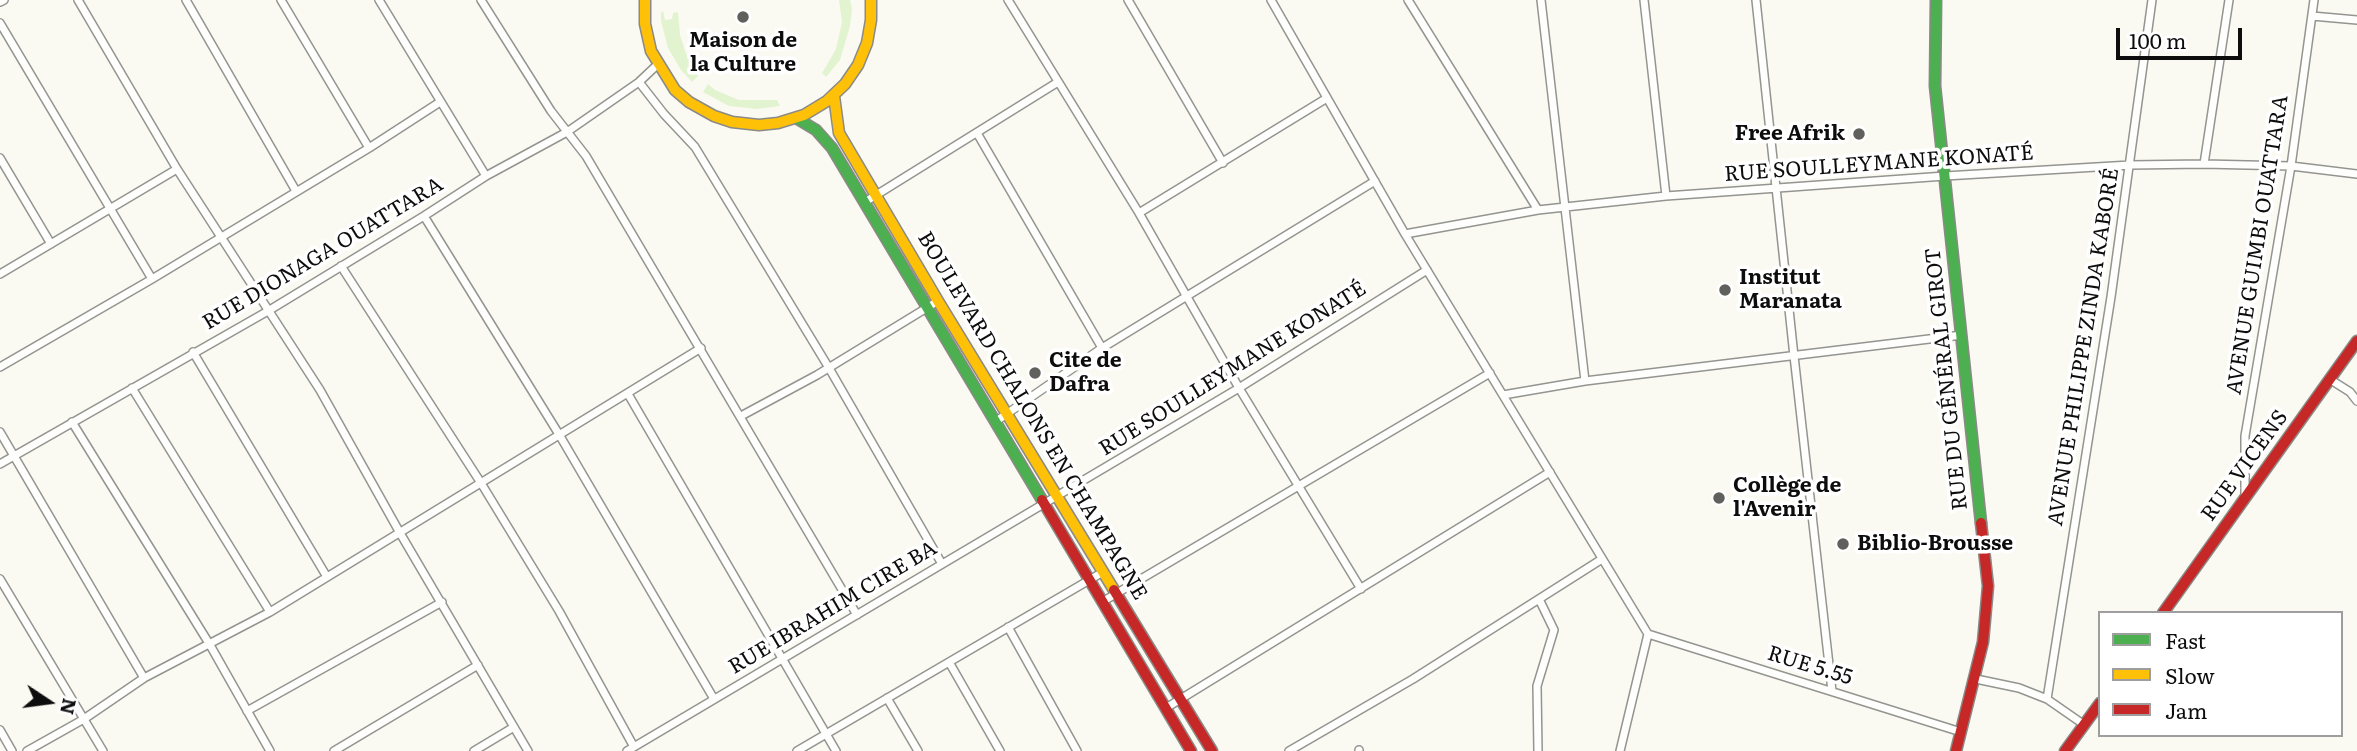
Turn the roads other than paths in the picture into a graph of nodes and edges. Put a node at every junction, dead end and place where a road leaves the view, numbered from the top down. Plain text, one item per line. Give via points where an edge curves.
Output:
1 (78, 0) edge
2 (186, 0) edge
3 (281, 0) edge
4 (379, 0) edge
5 (481, 0) edge
6 (645, 0) edge
7 (871, 0) edge
8 (1008, 0) edge
9 (1128, 0) edge
10 (1271, 0) edge
11 (1408, 0) edge
12 (1541, 0) edge
13 (1644, 0) edge
14 (1756, 0) edge
15 (1936, 0) edge
16 (2152, 0) edge
17 (2230, 0) edge
18 (2314, 0) edge
19 (2312, 16) junction
20 (2357, 20) edge
21 (0, 23) edge
22 (657, 65) junction
23 (639, 82) junction
24 (1058, 82) junction
25 (834, 96) junction
26 (1327, 98) junction
27 (440, 103) junction
28 (796, 118) junction
29 (567, 132) junction
30 (977, 133) junction
31 (369, 149) junction
32 (0, 158) edge
33 (1223, 163) junction
34 (2204, 164) junction
35 (2130, 166) junction
36 (2291, 166) junction
37 (177, 169) junction
38 (2357, 174) edge
39 (486, 176) junction
40 (1945, 176) junction
41 (1375, 181) junction
42 (1776, 188) junction
43 (296, 191) junction
44 (876, 195) junction
45 (1666, 196) junction
46 (865, 202) junction
47 (1564, 206) junction
48 (111, 208) junction
49 (1538, 210) junction
50 (1139, 214) junction
51 (424, 216) junction
52 (1405, 234) junction
53 (219, 237) junction
54 (51, 244) junction
55 (341, 266) junction
56 (1427, 270) junction
57 (0, 274) edge
58 (152, 279) junction
59 (1187, 297) junction
60 (938, 301) junction
61 (928, 307) junction
62 (268, 311) junction
63 (1962, 335) junction
64 (2357, 341) edge
65 (701, 348) junction
66 (1102, 348) junction
67 (193, 352) junction
68 (1794, 356) junction
69 (0, 367) edge
70 (829, 368) junction
71 (1490, 373) junction
72 (2331, 380) junction
73 (1585, 381) junction
74 (132, 388) junction
75 (1240, 388) junction
76 (2353, 392) edge
77 (628, 394) junction
78 (1503, 395) junction
79 (2357, 401) edge
80 (1008, 414) junction
81 (741, 416) junction
82 (72, 422) junction
83 (995, 422) junction
84 (0, 432) edge
85 (560, 436) junction
86 (14, 456) junction
87 (0, 464) edge
88 (1550, 472) junction
89 (481, 483) junction
90 (1298, 486) junction
91 (1057, 496) junction
92 (2245, 497) junction
93 (1043, 505) junction
94 (400, 533) junction
95 (1602, 559) junction
96 (942, 564) junction
97 (1103, 572) junction
98 (327, 578) junction
99 (0, 579) edge
100 (1089, 580) junction
101 (1361, 589) junction
102 (1117, 594) junction
103 (1539, 599) junction
104 (442, 602) junction
105 (1101, 602) junction
106 (2164, 611) edge
107 (270, 612) junction
108 (857, 615) junction
109 (1008, 627) junction
110 (1648, 634) junction
111 (210, 645) junction
112 (781, 660) junction
113 (949, 662) junction
114 (478, 665) junction
115 (145, 678) junction
116 (1976, 679) junction
117 (1832, 691) junction
118 (887, 698) junction
119 (1181, 698) junction
120 (714, 699) junction
121 (2047, 699) junction
122 (2098, 705) edge
123 (1166, 708) junction
124 (247, 711) junction
125 (84, 719) junction
126 (2083, 724) junction
127 (514, 727) junction
128 (0, 730) edge
129 (1962, 732) junction
130 (825, 734) junction
131 (630, 749) edge
132 (12, 751) edge
133 (27, 751) edge
134 (103, 751) edge
135 (270, 751) edge
136 (334, 751) edge
137 (474, 751) edge
138 (528, 751) edge
139 (797, 751) edge
140 (836, 751) edge
141 (918, 751) edge
142 (1000, 751) edge
143 (1077, 751) edge
144 (1191, 751) edge
145 (1212, 751) edge
146 (1289, 751) edge
147 (1538, 751) edge
148 (1620, 751) edge
149 (1956, 751) edge
150 (2065, 751) edge

1 - 37 street
2 - 43 street
3 - 31 street
4 - 27 street
5 - 29 street
6 - 22 main road via 646,33
7 - 25 main road via 864,50
8 - 24 street
9 - 33 street
10 - 26 street
11 - 49 street
12 - 47 street
13 - 45 street
14 - 42 street
15 - 40 main road, RUE DU GÉNÉRAL GIROT via 1935,86
16 - 35 street, AVENUE PHILIPPE ZINDA KABORÉ
17 - 34 street
18 - 19 street, AVENUE GUIMBI OUATTARA
19 - 20 street
19 - 36 street, AVENUE GUIMBI OUATTARA
21 - 48 street
22 - 23 street, RUE DIONAGA OUATTARA
22 - 28 main road via 682,96 714,116 750,125
23 - 29 street, RUE DIONAGA OUATTARA
23 - 70 street via 695,147
24 - 30 street
24 - 50 street
25 - 28 main road
25 - 44 main road, BOULEVARD CHALONS EN CHAMPAGNE via 839,133
26 - 33 street
26 - 41 street
27 - 31 street
27 - 39 street
28 - 46 main road, BOULEVARD CHALONS EN CHAMPAGNE via 825,139
29 - 39 street, RUE DIONAGA OUATTARA
29 - 65 street
30 - 44 street
30 - 66 street
31 - 43 street
32 - 54 street
33 - 50 street
34 - 35 street, RUE SOULLEYMANE KONATÉ
34 - 36 street, RUE SOULLEYMANE KONATÉ
35 - 40 street, RUE SOULLEYMANE KONATÉ
35 - 121 street, AVENUE PHILIPPE ZINDA KABORÉ
36 - 38 street, RUE SOULLEYMANE KONATÉ
36 - 92 street, AVENUE GUIMBI OUATTARA via 2245,436
37 - 48 street
37 - 53 street
39 - 51 street, RUE DIONAGA OUATTARA
40 - 42 street, RUE SOULLEYMANE KONATÉ
40 - 63 main road, RUE DU GÉNÉRAL GIROT
41 - 52 street
41 - 59 street
42 - 45 street, RUE SOULLEYMANE KONATÉ
42 - 68 street
43 - 53 street
44 - 46 street
44 - 60 main road, BOULEVARD CHALONS EN CHAMPAGNE
45 - 47 street, RUE SOULLEYMANE KONATÉ
46 - 61 main road, BOULEVARD CHALONS EN CHAMPAGNE
47 - 49 street, RUE SOULLEYMANE KONATÉ
47 - 73 street
48 - 54 street
48 - 58 street
49 - 52 street, RUE SOULLEYMANE KONATÉ
50 - 59 street
51 - 55 street, RUE DIONAGA OUATTARA
51 - 85 street
52 - 56 street
53 - 58 street
53 - 62 street
54 - 57 street
55 - 62 street, RUE DIONAGA OUATTARA
55 - 89 street
56 - 71 street
56 - 75 street, RUE SOULLEYMANE KONATÉ
58 - 69 street
59 - 66 street
59 - 75 street
60 - 61 street
60 - 80 main road, BOULEVARD CHALONS EN CHAMPAGNE
61 - 70 street
61 - 83 main road, BOULEVARD CHALONS EN CHAMPAGNE
62 - 67 street, RUE DIONAGA OUATTARA
62 - 94 street via 320,390
63 - 68 street
63 - 116 main road, RUE DU GÉNÉRAL GIROT via 1988,586
64 - 72 main road, RUE VICENS
65 - 77 street
65 - 81 street
66 - 80 street
67 - 74 street, RUE DIONAGA OUATTARA
67 - 98 street
68 - 73 street
68 - 117 street
70 - 81 street
70 - 96 street
71 - 78 street
71 - 90 street
72 - 76 street
72 - 92 main road, RUE VICENS
73 - 78 street
74 - 82 street, RUE DIONAGA OUATTARA
74 - 107 street
75 - 90 street
75 - 91 street, RUE SOULLEYMANE KONATÉ
76 - 79 street
77 - 85 street
77 - 112 street
78 - 88 street
80 - 83 street
80 - 91 main road, BOULEVARD CHALONS EN CHAMPAGNE
81 - 108 street
82 - 86 street, RUE DIONAGA OUATTARA
82 - 111 street
83 - 93 main road, BOULEVARD CHALONS EN CHAMPAGNE
84 - 86 street
85 - 89 street
85 - 120 street
86 - 87 street, RUE DIONAGA OUATTARA
86 - 115 street
88 - 95 street
88 - 101 street
89 - 94 street
89 - 131 street via 559,611
90 - 101 street
90 - 102 street
91 - 93 street, RUE IBRAHIM CIRE BA
91 - 97 main road, BOULEVARD CHALONS EN CHAMPAGNE
92 - 106 main road, RUE VICENS
93 - 96 street, RUE IBRAHIM CIRE BA
93 - 100 main road, BOULEVARD CHALONS EN CHAMPAGNE
94 - 98 street
94 - 104 street
95 - 103 street
95 - 110 street
96 - 108 street, RUE IBRAHIM CIRE BA
97 - 100 street
97 - 102 main road, BOULEVARD CHALONS EN CHAMPAGNE
98 - 107 street
99 - 125 street
100 - 105 main road, BOULEVARD CHALONS EN CHAMPAGNE
100 - 109 street
101 - 119 street
102 - 105 street
102 - 119 main road, BOULEVARD CHALONS EN CHAMPAGNE
103 - 146 street
103 - 147 street via 1554,630 1537,685
104 - 114 street
104 - 124 street
105 - 123 main road, BOULEVARD CHALONS EN CHAMPAGNE
107 - 111 street
108 - 112 street, RUE IBRAHIM CIRE BA
109 - 113 street
109 - 143 street
110 - 117 street, RUE 5.55
110 - 148 street
111 - 115 street
111 - 124 street
112 - 120 street, RUE IBRAHIM CIRE BA
112 - 130 street
113 - 118 street
113 - 142 street
114 - 127 street
114 - 136 street
115 - 125 street
116 - 121 street
116 - 129 main road, RUE DU GÉNÉRAL GIROT
117 - 129 street, RUE 5.55
118 - 130 street
118 - 141 street
119 - 123 street
119 - 145 main road, BOULEVARD CHALONS EN CHAMPAGNE
120 - 131 street, RUE IBRAHIM CIRE BA
121 - 126 street
122 - 126 main road
123 - 144 main road, BOULEVARD CHALONS EN CHAMPAGNE
124 - 135 street
125 - 133 street
125 - 134 street
126 - 150 main road
127 - 137 street
127 - 138 street
128 - 132 street
129 - 149 main road, RUE DU GÉNÉRAL GIROT
130 - 139 street
130 - 140 street

